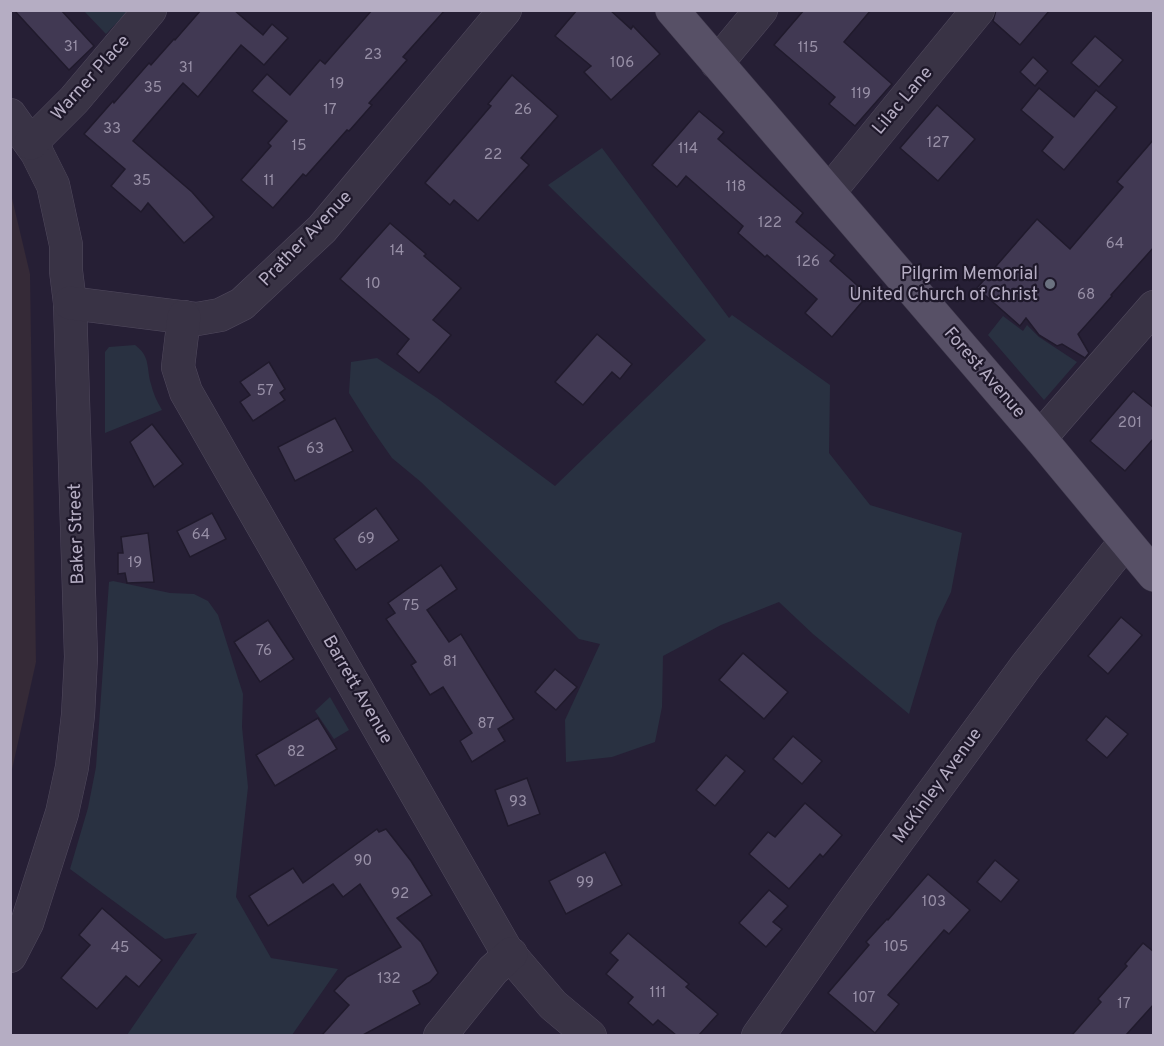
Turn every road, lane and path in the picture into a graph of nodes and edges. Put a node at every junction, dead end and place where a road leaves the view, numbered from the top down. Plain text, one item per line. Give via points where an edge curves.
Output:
1 (150, 10) edge
2 (505, 10) edge
3 (672, 10) edge
4 (761, 10) edge
5 (978, 10) edge
6 (717, 63) junction
7 (10, 115) edge
8 (31, 143) junction
9 (828, 192) junction
10 (70, 303) junction
11 (1154, 307) edge
12 (184, 317) junction
13 (1040, 438) junction
14 (1125, 542) junction
15 (1154, 575) edge
16 (511, 954) junction
17 (10, 956) edge
18 (440, 1035) edge
19 (590, 1035) edge
20 (758, 1035) edge

1 - 8 street, Warner Place via 74,100
2 - 12 street, Prather Avenue via 314,236 242,304 220,315
3 - 6 main road, Forest Avenue
4 - 6 street
5 - 9 street, Lilac Lane
6 - 9 main road, Forest Avenue
7 - 8 street, Baker Street
8 - 10 street, Baker Street via 53,185 66,245
9 - 13 main road, Forest Avenue
10 - 12 street, Prather Avenue
10 - 17 street, Baker Street via 81,657 78,715 62,813 27,923
11 - 13 street
12 - 16 street, Barrett Avenue via 178,367 186,392
13 - 14 main road, Forest Avenue
14 - 15 main road, Forest Avenue
14 - 20 street, McKinley Avenue via 1026,666
16 - 18 street
16 - 19 street, Barrett Avenue via 553,1005

